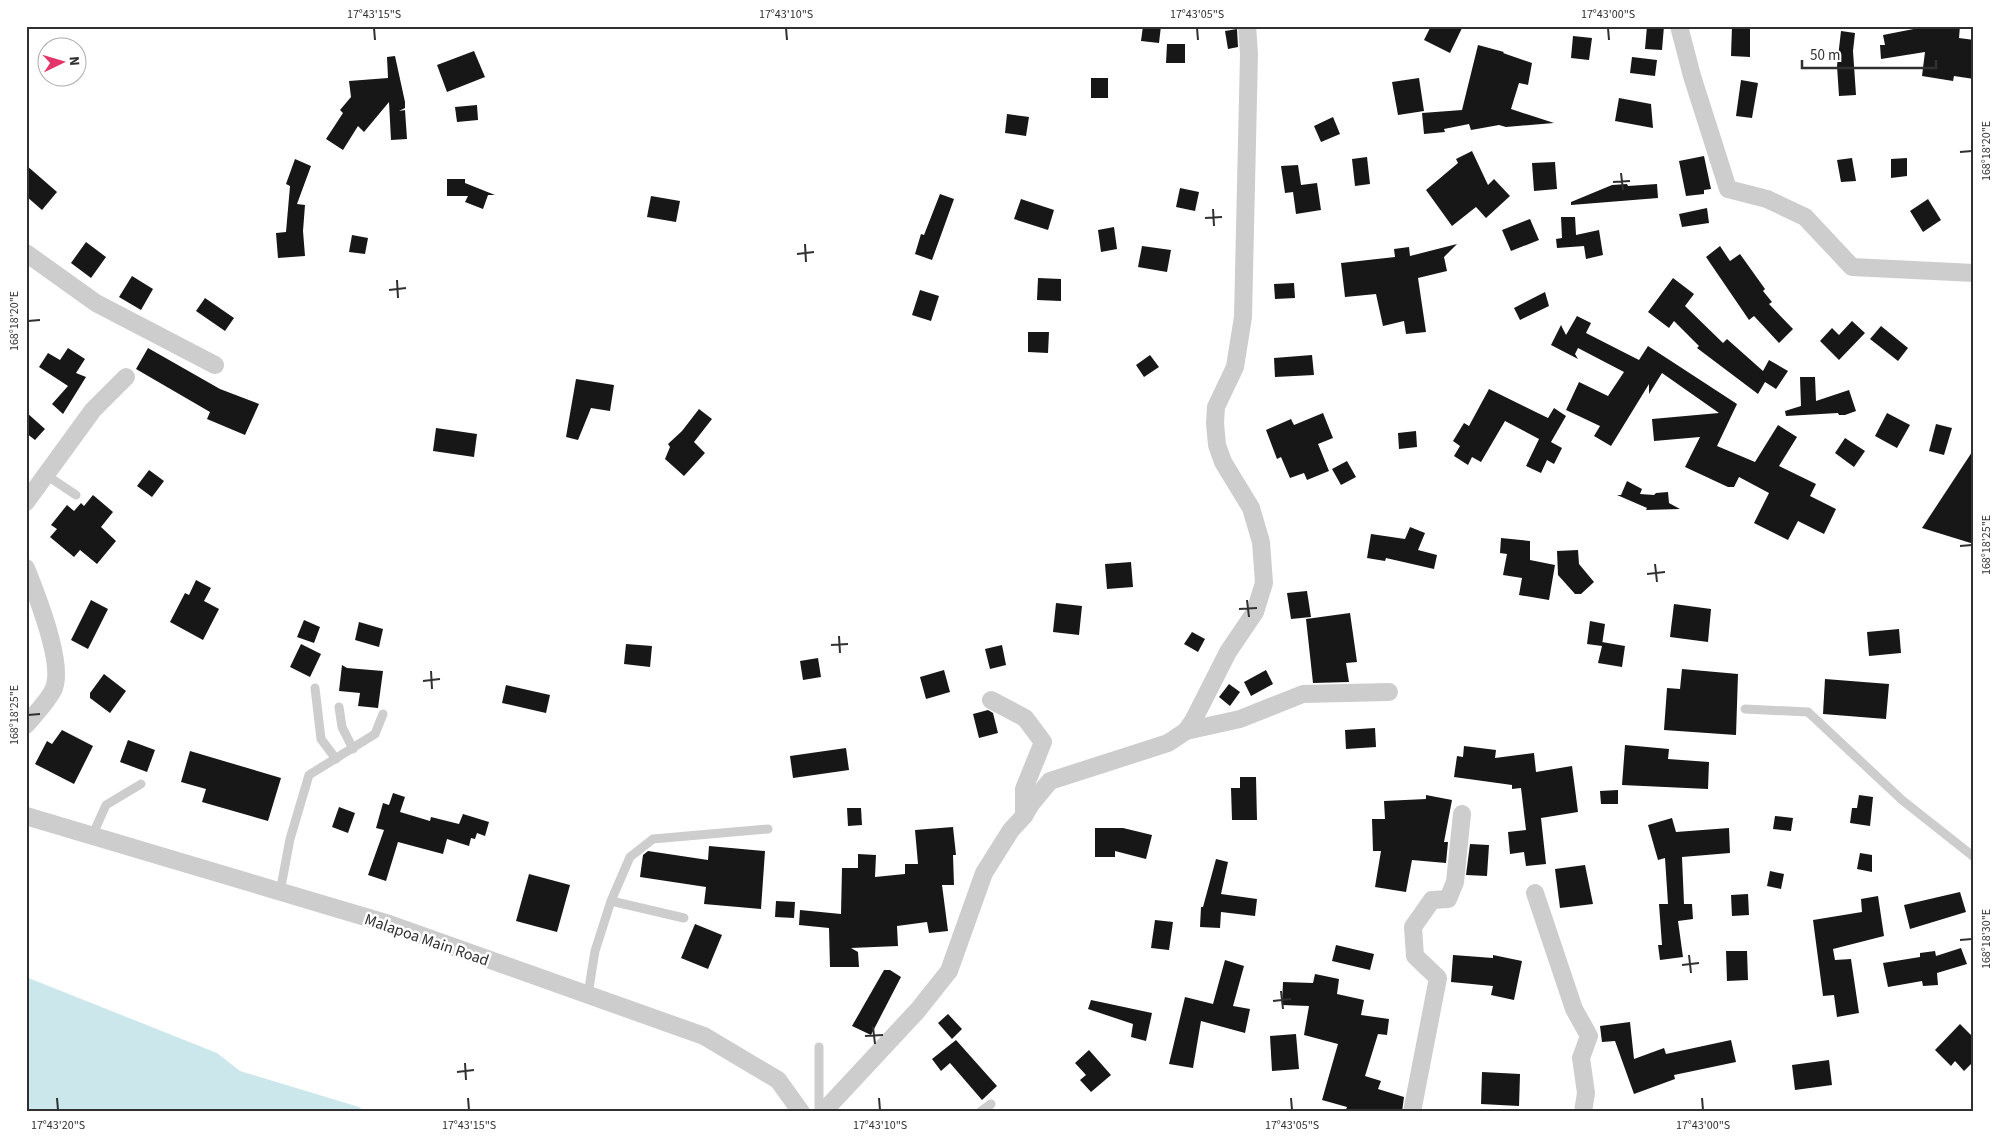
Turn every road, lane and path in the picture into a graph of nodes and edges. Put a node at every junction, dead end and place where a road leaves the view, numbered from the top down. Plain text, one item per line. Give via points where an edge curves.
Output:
1 (1247, 26) edge
2 (1679, 26) edge
3 (26, 253) edge
4 (1974, 272) edge
5 (215, 365) dead end
6 (126, 377) dead end
7 (46, 475) junction
8 (76, 495) dead end
9 (26, 502) edge
10 (26, 568) edge
11 (315, 688) dead end
12 (1389, 692) dead end
13 (991, 700) dead end
14 (339, 707) dead end
15 (1745, 710) dead end
16 (383, 714) dead end
17 (26, 725) edge
18 (1186, 731) junction
19 (353, 749) junction
20 (336, 760) junction
21 (141, 784) dead end
22 (1462, 814) dead end
23 (26, 816) edge
24 (1024, 816) junction
25 (768, 829) dead end
26 (92, 836) junction
27 (1974, 857) edge
28 (280, 892) junction
29 (1535, 893) dead end
30 (611, 901) junction
31 (684, 918) dead end
32 (588, 994) junction
33 (819, 1047) dead end
34 (991, 1104) dead end
35 (801, 1112) edge
36 (819, 1112) edge
37 (823, 1112) edge
38 (980, 1112) edge
39 (1412, 1112) edge
40 (1583, 1112) edge

1 - 18 street via 1243,318 1235,367 1216,407 1215,424 1223,462 1257,523 1264,583 1255,612 1228,652
2 - 4 street via 1728,189 1767,199 1805,217 1852,267
3 - 5 street via 96,303
6 - 7 street via 93,410
7 - 8 lane
7 - 9 street
10 - 17 street via 49,633 56,669 54,688
11 - 20 lane via 321,739
12 - 18 street via 1303,694 1240,719
13 - 24 street via 1024,718 1043,742 1024,789
14 - 19 lane via 342,727
15 - 27 lane via 1808,712 1902,800
16 - 19 lane via 375,734
18 - 24 street via 1168,743 1050,781
19 - 20 lane
20 - 28 lane via 309,776 290,839
21 - 26 lane via 106,805
22 - 39 street via 1452,890 1448,899 1432,900 1413,927 1415,956 1438,978
23 - 26 street, Malapoa Main Road
24 - 37 street via 1011,830 984,873 950,971
25 - 30 lane via 652,839 630,857
26 - 28 street, Malapoa Main Road
28 - 32 street, Malapoa Main Road via 389,924
29 - 40 street via 1574,1009 1589,1036 1581,1058 1586,1093
30 - 31 lane
30 - 32 lane via 594,952
32 - 35 street, Malapoa Main Road via 704,1036 778,1080
33 - 36 lane
34 - 38 lane

